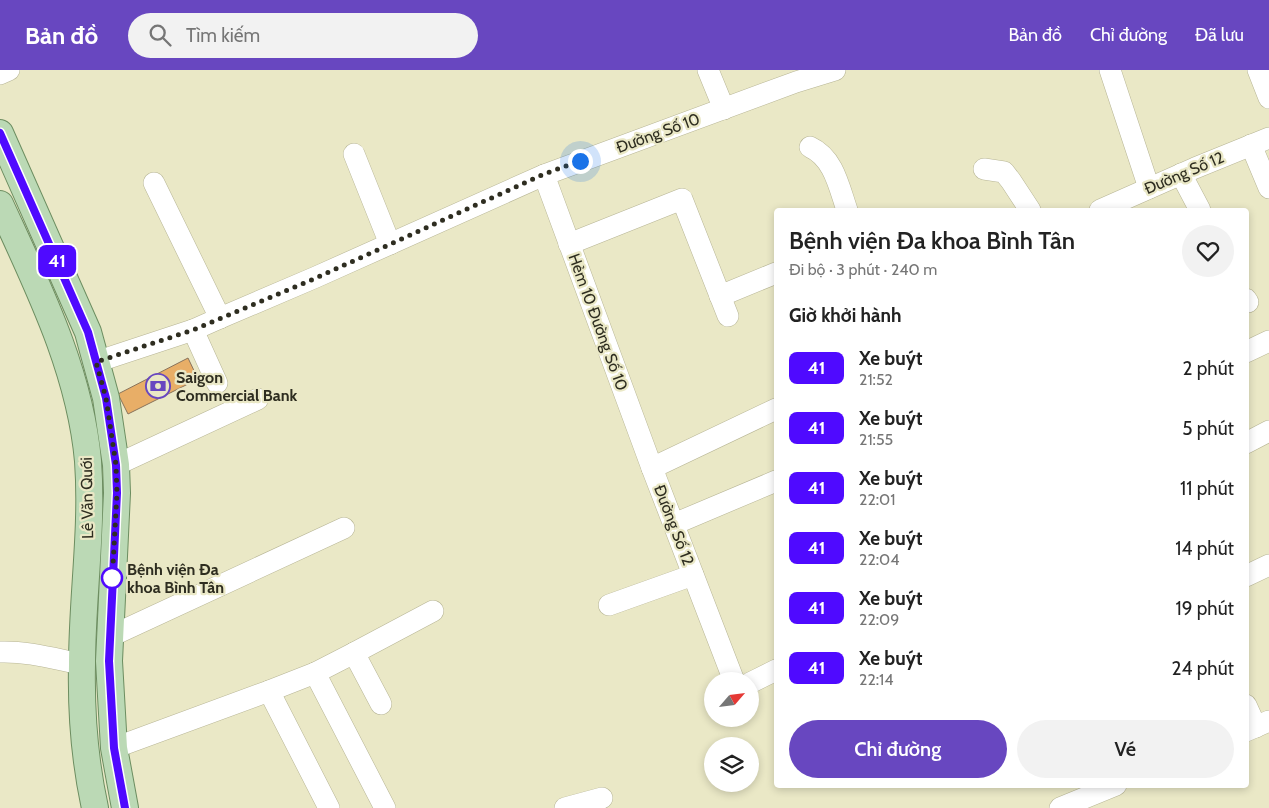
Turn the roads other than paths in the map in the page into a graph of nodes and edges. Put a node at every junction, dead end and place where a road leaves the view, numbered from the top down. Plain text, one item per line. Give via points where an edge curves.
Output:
1 (9, 70) edge
2 (708, 70) edge
3 (835, 70) edge
4 (1110, 70) edge
5 (1258, 70) edge
6 (0, 74) edge
7 (795, 76) edge
8 (1269, 98) edge
9 (724, 109) junction
10 (0, 134) edge
11 (1260, 141) edge
12 (810, 147) dead end
13 (354, 154) dead end
14 (984, 169) dead end
15 (544, 174) junction
16 (1181, 174) junction
17 (154, 184) dead end
18 (1149, 188) junction
19 (1269, 188) edge
20 (1121, 205) edge
21 (846, 208) edge
22 (1029, 208) edge
23 (1108, 208) edge
24 (1199, 208) edge
25 (1, 209) edge
26 (390, 244) junction
27 (569, 244) junction
28 (774, 275) edge
29 (720, 296) junction
30 (728, 316) dead end
31 (220, 318) junction
32 (193, 330) junction
33 (1269, 341) edge
34 (1249, 351) edge
35 (96, 362) junction
36 (68, 371) junction
37 (217, 383) dead end
38 (258, 399) dead end
39 (774, 411) edge
40 (1269, 431) edge
41 (1249, 441) edge
42 (116, 465) junction
43 (652, 468) junction
44 (774, 482) edge
45 (674, 524) junction
46 (344, 528) dead end
47 (1269, 565) edge
48 (693, 575) junction
49 (1249, 575) edge
50 (609, 605) dead end
51 (433, 611) dead end
52 (109, 637) junction
53 (0, 652) edge
54 (354, 653) junction
55 (82, 664) junction
56 (774, 671) edge
57 (731, 672) edge
58 (315, 673) junction
59 (759, 678) edge
60 (269, 691) junction
61 (380, 704) dead end
62 (1249, 711) edge
63 (1257, 727) edge
64 (114, 748) junction
65 (1108, 788) edge
66 (1084, 797) edge
67 (602, 798) dead end
68 (95, 808) edge
69 (125, 808) edge
70 (329, 808) edge
71 (385, 808) edge
72 (565, 808) edge
73 (1060, 808) edge

1 - 6 street
2 - 9 street
3 - 7 street, Đường Số 10
4 - 18 street
5 - 8 street
7 - 9 street, Đường Số 10
9 - 15 street, Đường Số 10
10 - 35 main road, Lê Văn Quới via 88,332
11 - 16 street, Đường Số 12
11 - 19 street
12 - 21 street via 820,151 831,166
13 - 26 street
14 - 22 street via 1004,172
15 - 26 street, Đường Số 10
15 - 27 street, Hẻm 10 Đường Số 10
16 - 18 street, Đường Số 12
16 - 24 street
17 - 31 street
18 - 20 street, Đường Số 12
20 - 23 street, Đường Số 12
25 - 36 main road, Lê Văn Quới via 54,327
26 - 31 street, Đường Số 10
27 - 29 street via 682,199
27 - 43 street, Hẻm 10 Đường Số 10
28 - 29 street
29 - 30 street
31 - 32 street, Đường Số 10
32 - 35 street, Đường Số 10
32 - 37 street
33 - 34 street
35 - 36 main road
35 - 42 main road, Lê Văn Quới via 106,398
36 - 55 main road, Lê Văn Quới via 81,416 88,459
38 - 42 street
39 - 43 street, Đường Số 12
40 - 41 street
42 - 52 main road, Lê Văn Quới
43 - 45 street, Đường Số 12
44 - 45 street
45 - 48 street, Đường Số 12
46 - 52 street
47 - 49 street
48 - 50 street
48 - 57 street, Đường Số 12
51 - 54 street
52 - 64 main road, Lê Văn Quới
53 - 55 street
54 - 58 street
54 - 61 street
55 - 68 main road, Lê Văn Quới via 87,756
56 - 59 street
58 - 60 street
58 - 71 street
60 - 64 street
60 - 70 street
62 - 63 street
64 - 69 main road, Lê Văn Quới
65 - 66 street
66 - 73 street
67 - 72 street

